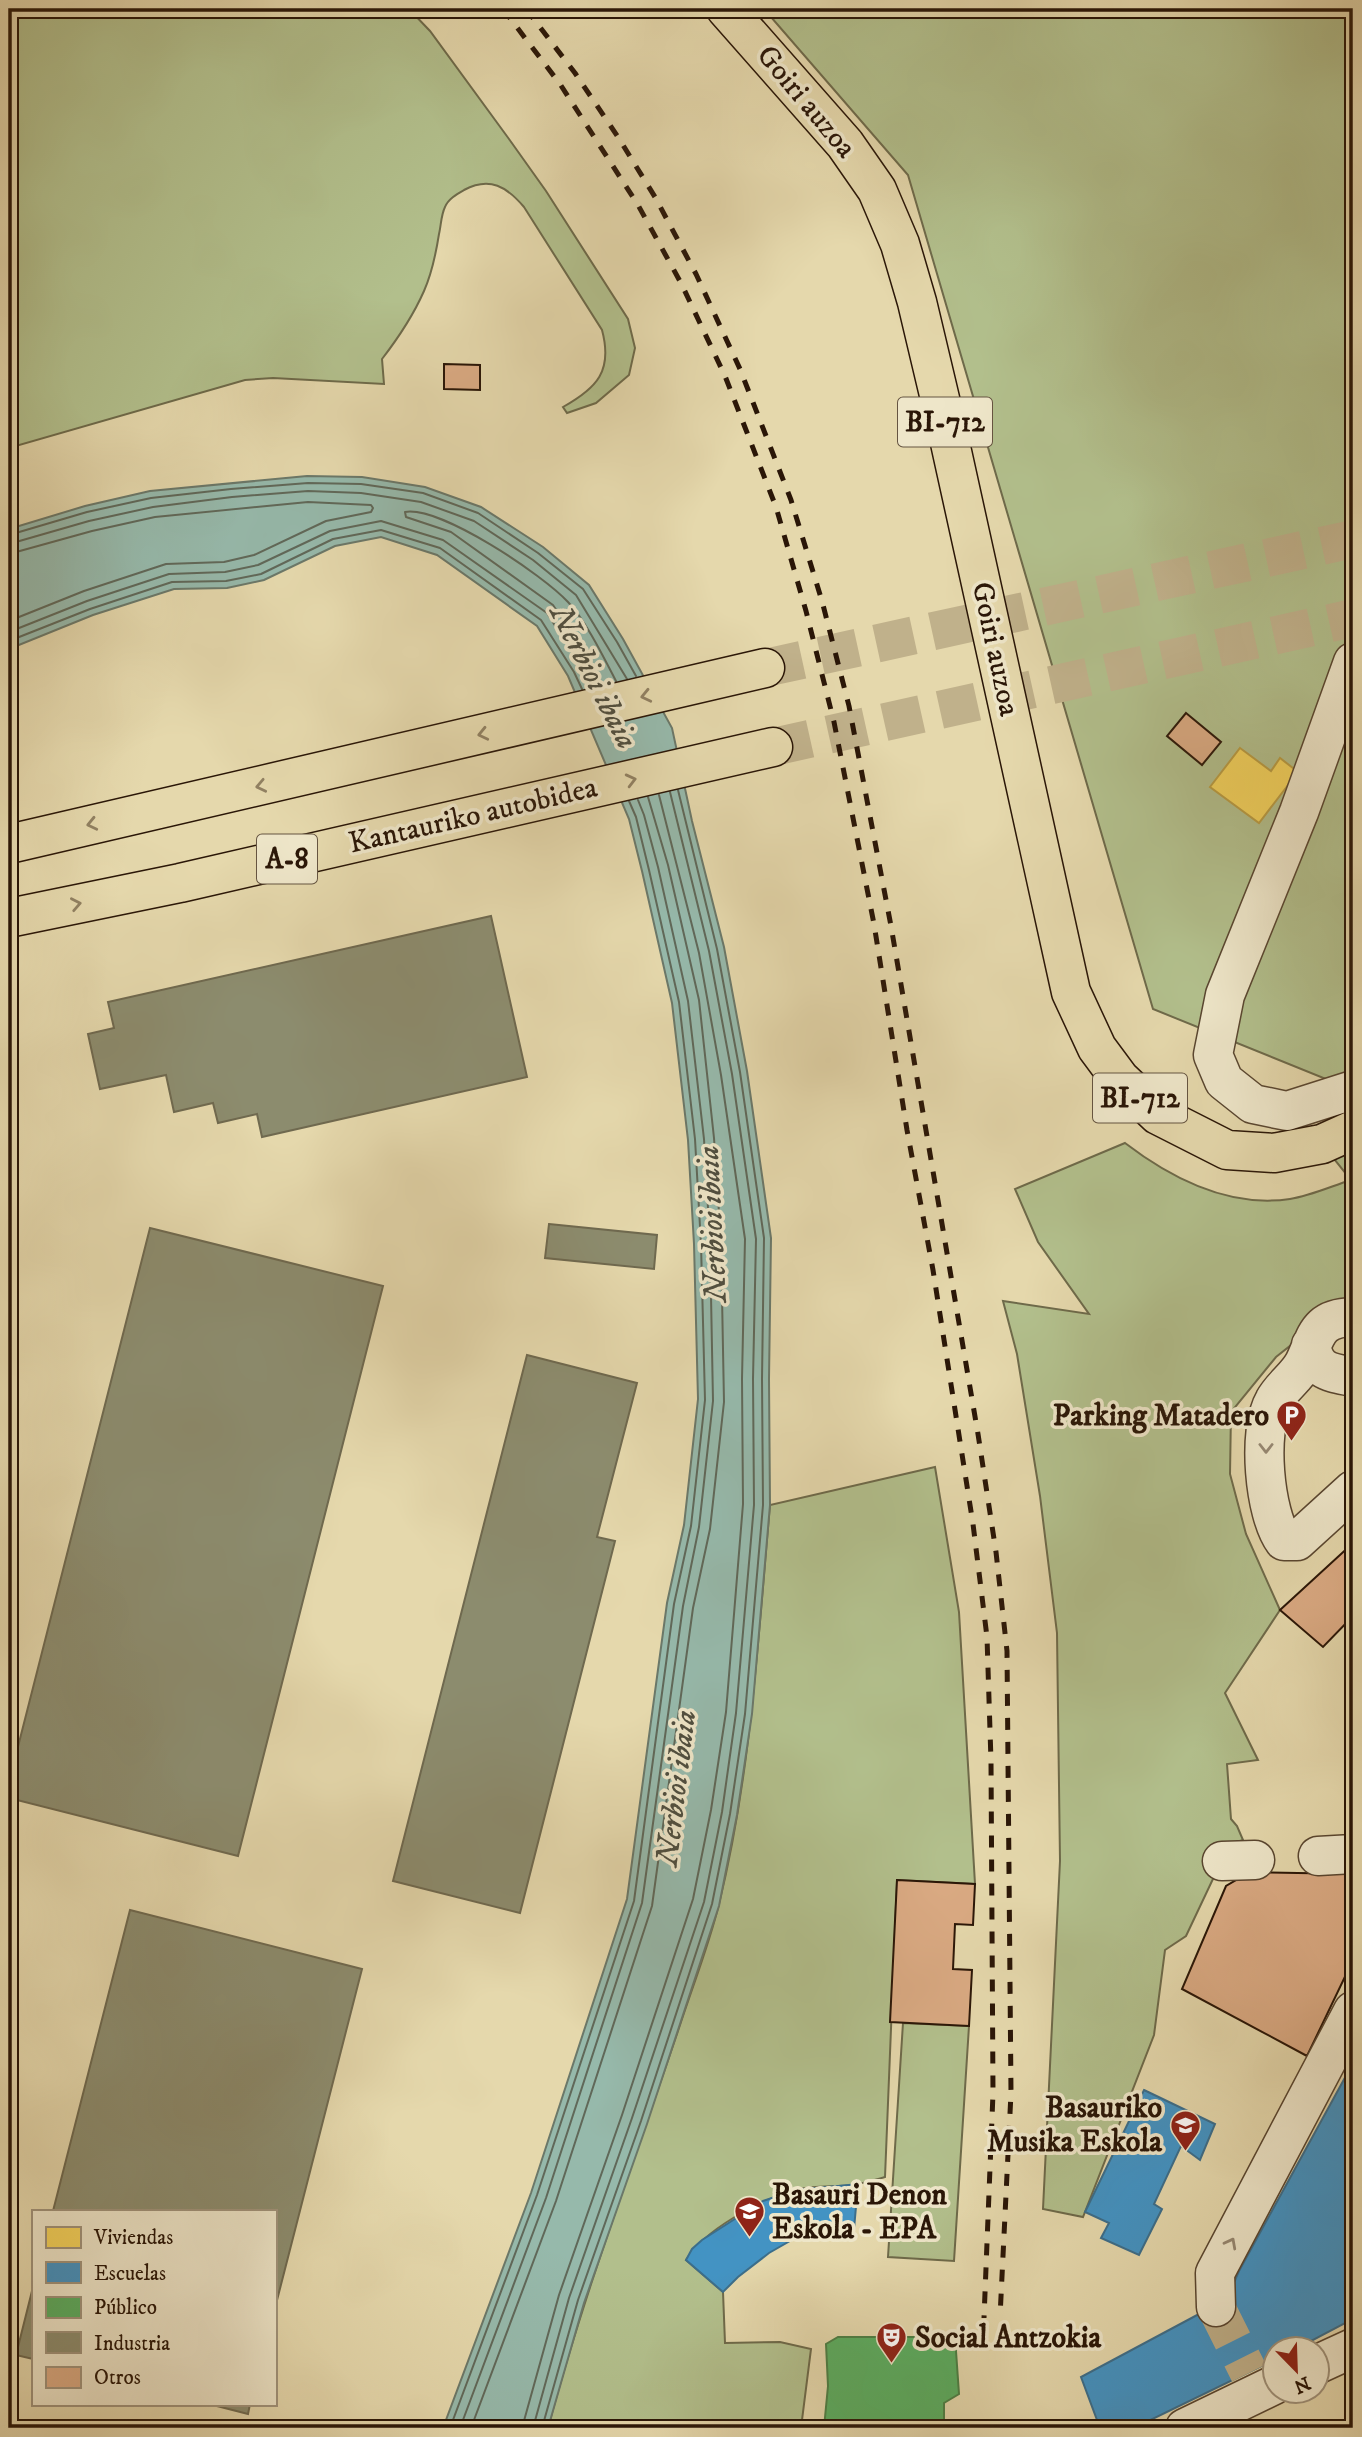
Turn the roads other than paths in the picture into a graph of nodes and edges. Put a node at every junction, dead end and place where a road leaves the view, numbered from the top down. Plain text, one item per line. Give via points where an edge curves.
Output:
1 (726, 9) edge
2 (1353, 662) edge
3 (765, 668) tunnel mouth
4 (773, 747) tunnel mouth
5 (9, 844) edge
6 (9, 918) edge
7 (1353, 1090) edge
8 (1353, 1130) edge
9 (1353, 1317) edge
10 (1311, 1345) junction
11 (1353, 1377) edge
12 (1353, 1490) edge
13 (1353, 2011) edge
14 (1216, 2307) tunnel mouth
15 (1353, 2348) edge
16 (1330, 2359) edge
17 (1260, 2384) edge
18 (1185, 2428) edge

1 - 8 main road, Goiri auzoa / BI-712 via 845,144 877,190 900,244 942,407 1071,992 1097,1048 1120,1079 1158,1115 1227,1150 1274,1153 1322,1144
2 - 7 street via 1225,995 1213,1055 1224,1081 1253,1104 1287,1111
3 -> 5 main road
6 -> 4 main road, Kantauriko autobidea / A-8
9 - 10 street via 1320,1327
10 - 11 street via 1323,1370
10 -> 12 street via 1267,1418 1267,1491 1278,1534 1284,1541 1297,1541
14 -> 13 street via 1215,2273
15 - 16 street
17 - 18 street

